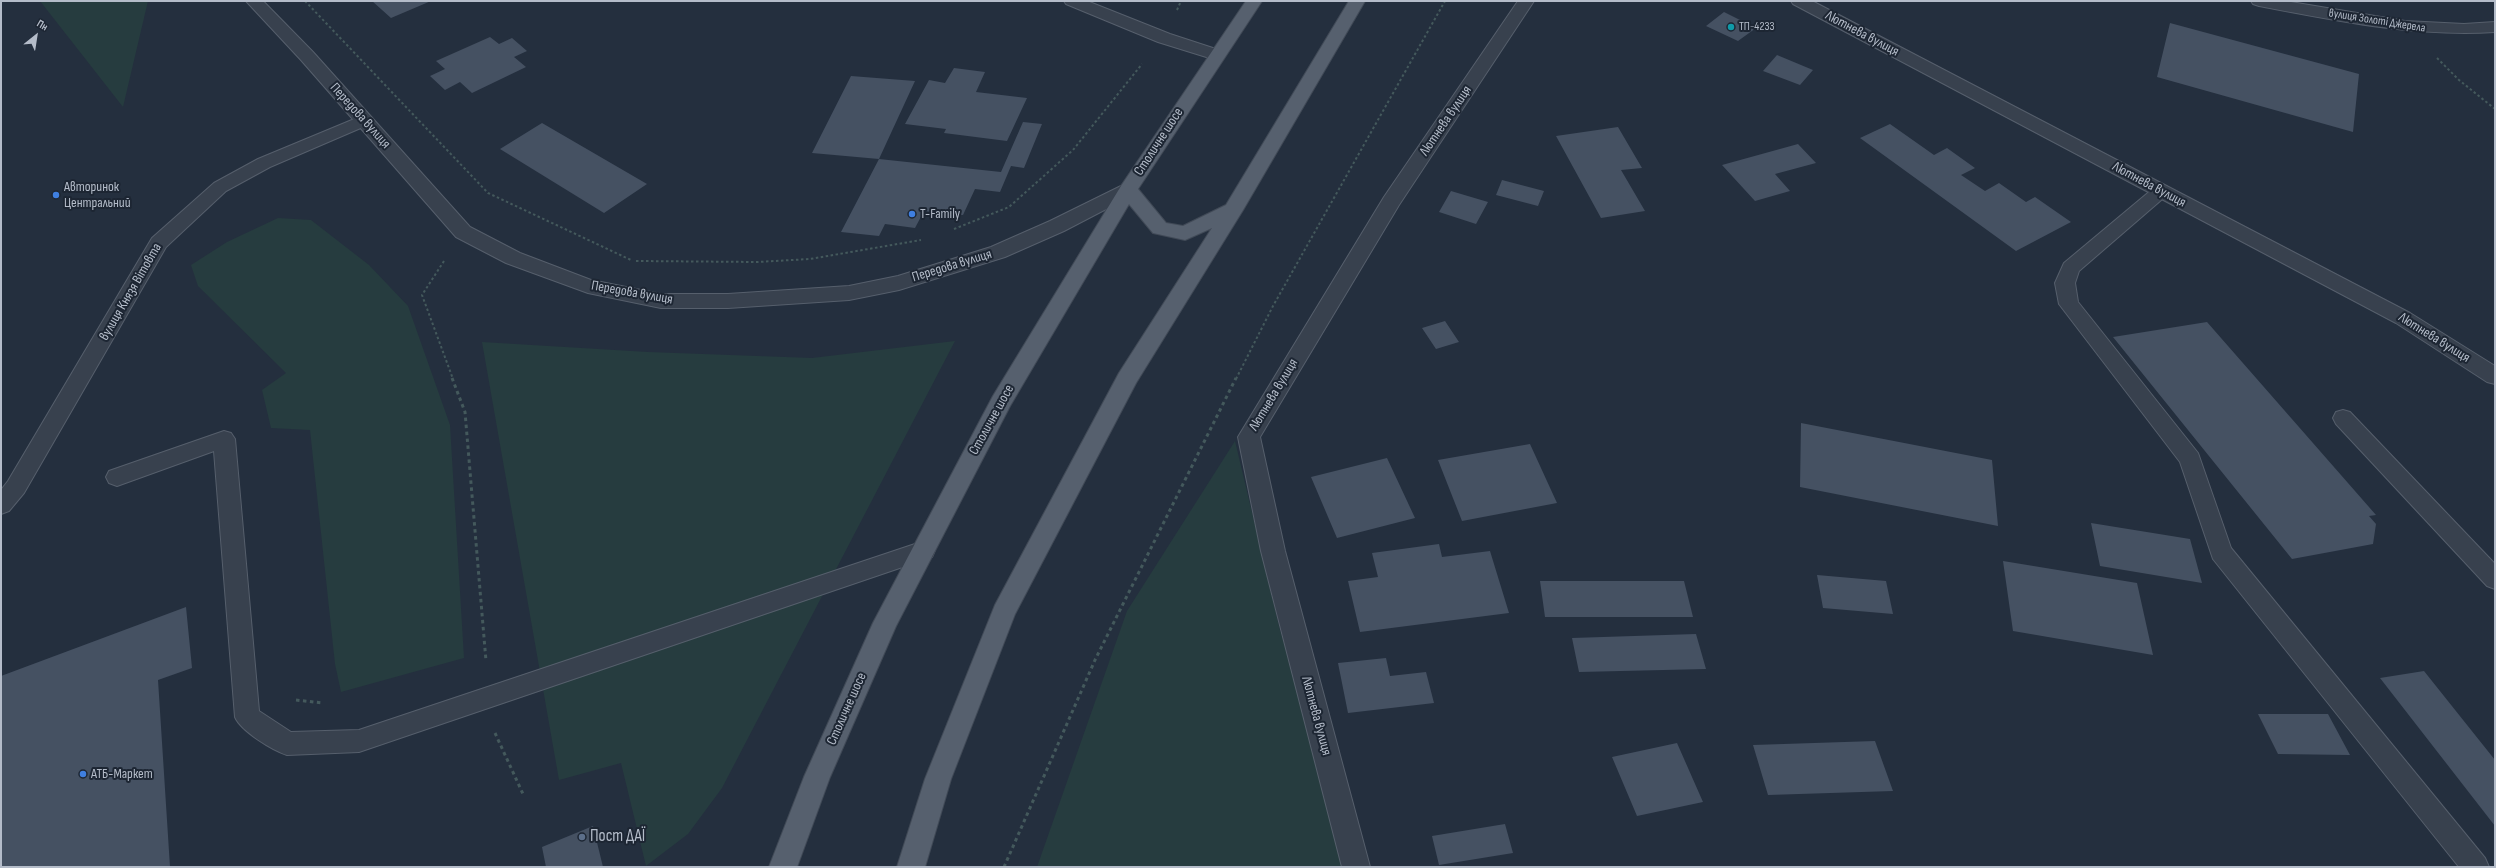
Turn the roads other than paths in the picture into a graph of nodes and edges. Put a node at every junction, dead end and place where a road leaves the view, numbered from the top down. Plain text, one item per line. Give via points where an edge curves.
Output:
1 (254, 1) edge
2 (1072, 1) edge
3 (1254, 1) edge
4 (1357, 1) edge
5 (1526, 1) edge
6 (1799, 1) edge
7 (2259, 1) edge
8 (2495, 27) edge
9 (1216, 55) junction
10 (364, 120) junction
11 (1128, 190) junction
12 (2161, 191) junction
13 (1233, 210) junction
14 (2495, 376) edge
15 (2343, 418) dead end
16 (117, 477) dead end
17 (8, 487) edge
18 (1, 505) edge
19 (924, 550) junction
20 (2495, 579) edge
21 (783, 867) edge
22 (910, 867) edge
23 (1356, 867) edge
24 (2476, 867) edge

1 - 10 street, Передова вулиця
2 - 9 street via 1164,38
3 - 9 main road, Столичне шосе
4 - 13 main road
5 - 23 street, Лютнева вулиця via 1391,202 1249,437 1273,550
6 - 12 street, Лютнева вулиця
7 - 8 street, вулиця Золоті Джерела via 2405,28 2457,30
9 - 11 main road, Столичне шосе
10 - 11 street, Передова вулиця via 463,232 513,258 588,286 661,301 728,302 849,293 906,280 998,252
10 - 17 lane, вулиця Князя Вітовта via 264,163 220,187 159,243
11 - 13 main road via 1160,228 1185,232
11 - 19 main road, Столичне шосе via 1001,402
12 - 14 street, Лютнева вулиця via 2403,318
12 - 24 lane via 2071,268 2065,283 2069,304 2190,459 2221,552
13 - 22 main road via 1127,379 1004,612 938,779
15 - 20 lane
16 - 19 lane via 224,439 247,717 287,744 359,741
17 - 18 lane, вулиця Князя Вітовта
19 - 21 main road, Столичне шосе via 882,630 817,777

